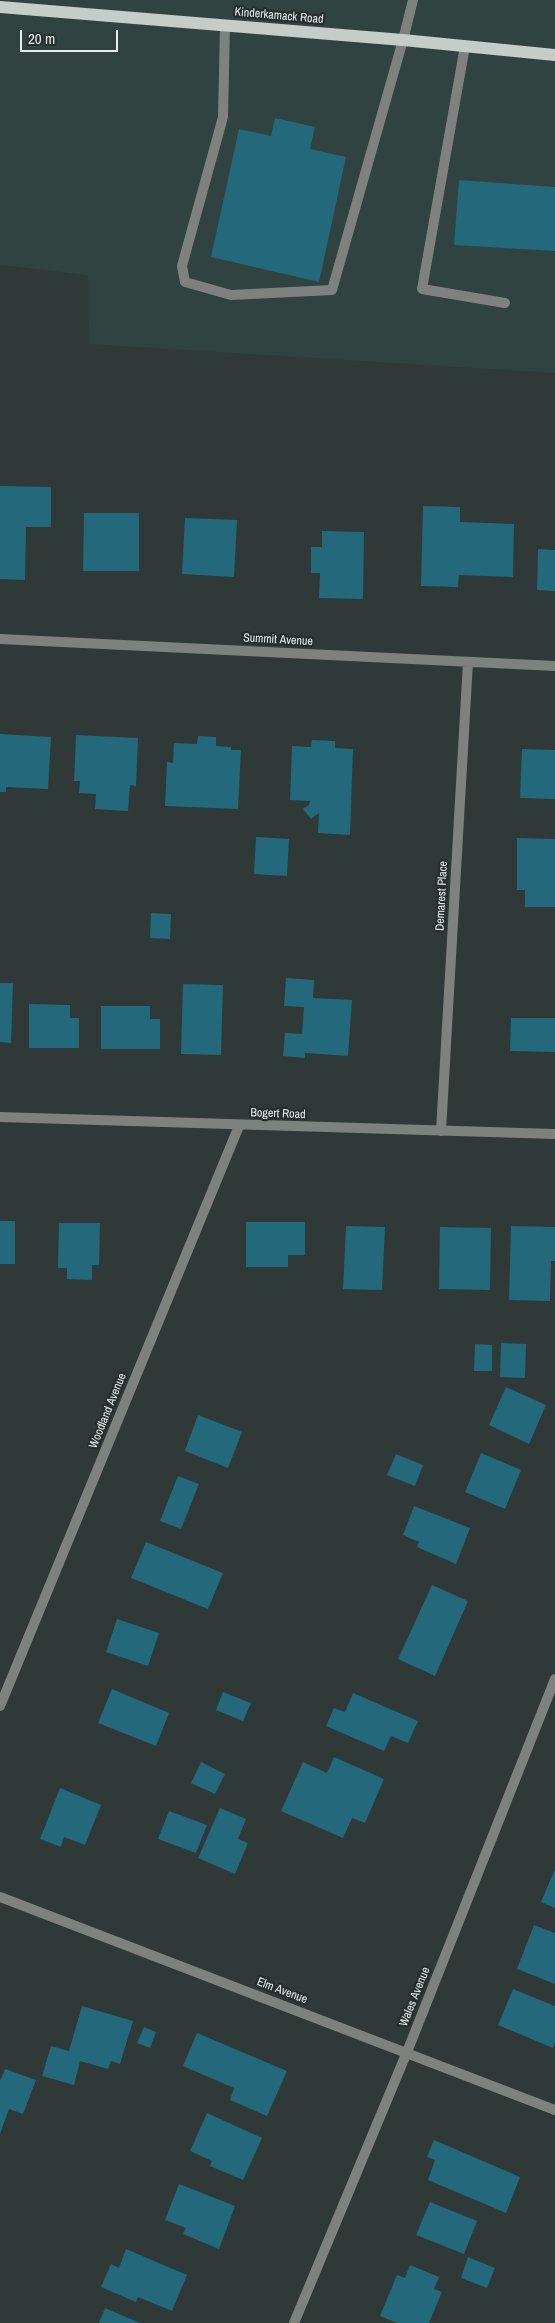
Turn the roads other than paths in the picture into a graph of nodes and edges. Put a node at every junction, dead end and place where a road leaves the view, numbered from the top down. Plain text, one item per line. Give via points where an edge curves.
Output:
1 (413, 0) edge
2 (20, 4) edge
3 (0, 7) edge
4 (225, 26) junction
5 (403, 40) junction
6 (465, 46) junction
7 (555, 55) edge
8 (505, 303) dead end
9 (0, 639) edge
10 (468, 662) junction
11 (555, 666) edge
12 (0, 1117) edge
13 (239, 1126) junction
14 (441, 1131) junction
15 (555, 1134) edge
16 (555, 1679) edge
17 (0, 1706) edge
18 (0, 1897) edge
19 (407, 2052) junction
20 (555, 2110) edge
21 (294, 2323) edge

1 - 5 street
2 - 3 main road, Kinderkamack Road
2 - 4 main road, Kinderkamack Road
4 - 5 main road, Kinderkamack Road
4 - 5 street via 223,117 182,266 185,282 231,295 332,290
5 - 6 main road, Kinderkamack Road
6 - 7 main road, Kinderkamack Road
6 - 8 street via 422,289
9 - 10 street, Summit Avenue
10 - 11 street, Summit Avenue
10 - 14 street, Demarest Place
12 - 13 street, Bogert Road
13 - 14 street, Bogert Road
13 - 17 street, Woodland Avenue
14 - 15 street, Bogert Road
16 - 19 street, Wales Avenue
18 - 19 street, Elm Avenue
19 - 20 street, Elm Avenue
19 - 21 street, Wales Avenue

